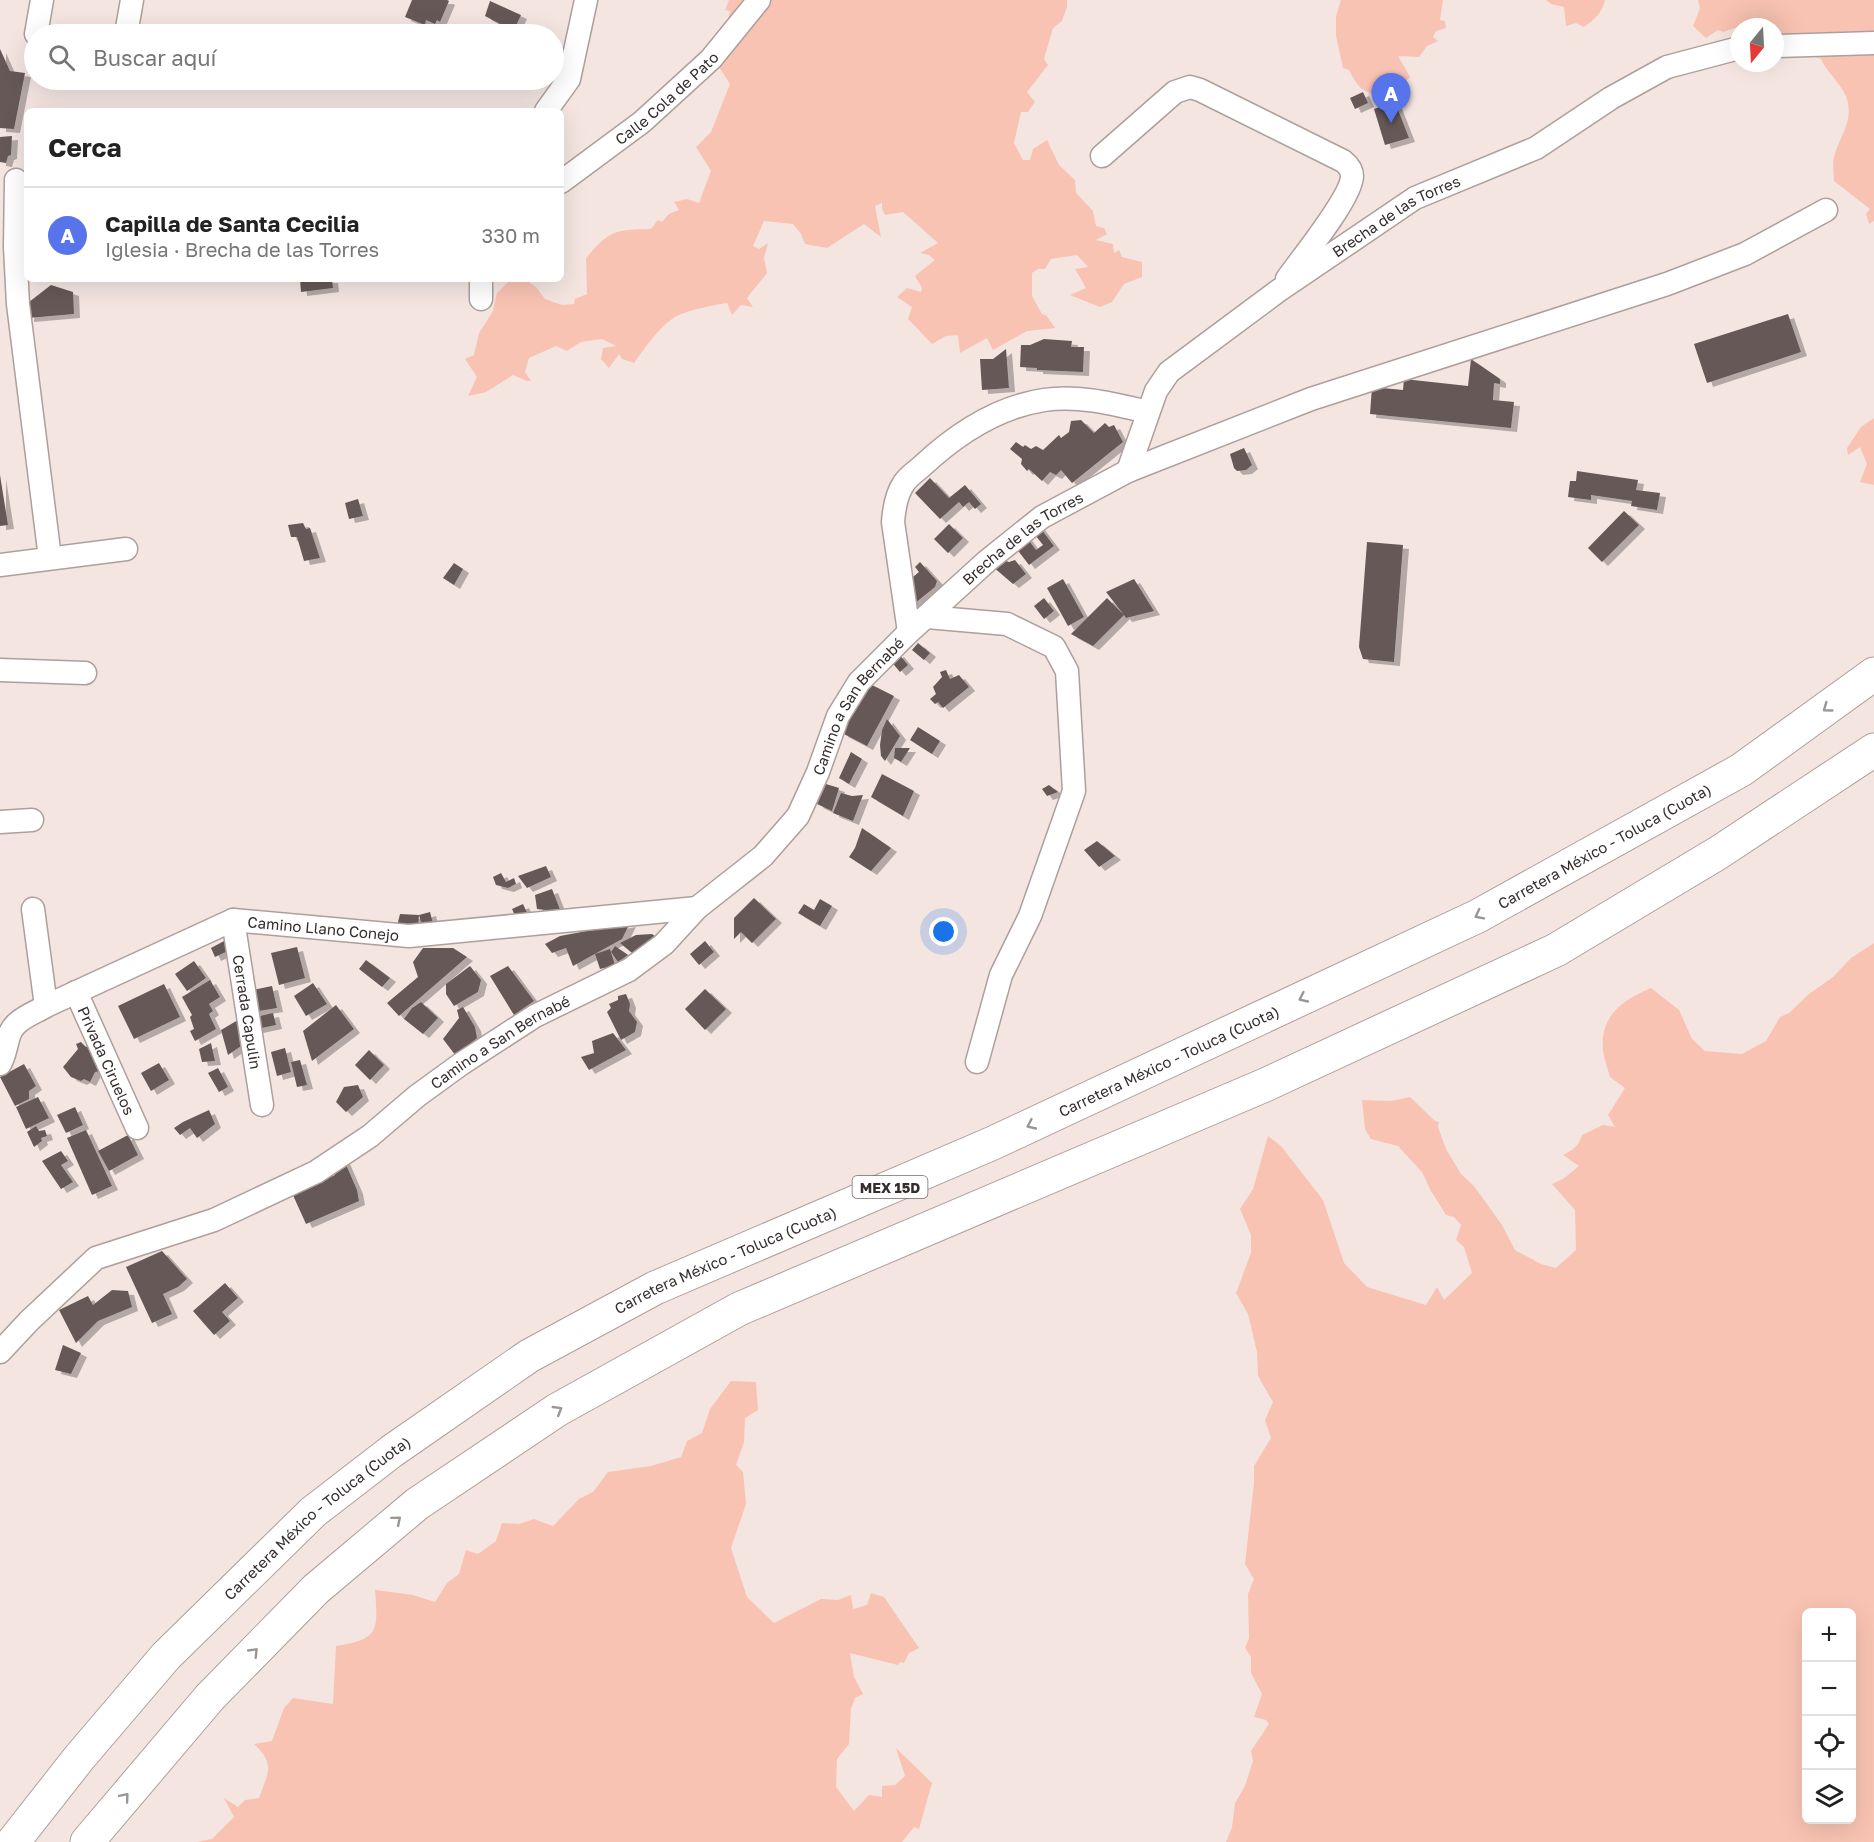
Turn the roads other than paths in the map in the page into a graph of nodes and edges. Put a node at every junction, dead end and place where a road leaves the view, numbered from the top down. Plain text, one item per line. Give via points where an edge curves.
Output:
1 (42, 0) edge
2 (132, 0) edge
3 (586, 0) edge
4 (759, 0) edge
5 (38, 24) edge
6 (128, 24) edge
7 (1874, 43) edge
8 (1784, 46) edge
9 (1730, 50) edge
10 (564, 86) edge
11 (561, 90) edge
12 (548, 108) edge
13 (1102, 156) dead end
14 (16, 180) dead end
15 (564, 180) edge
16 (1826, 210) dead end
17 (1278, 291) junction
18 (1148, 412) junction
19 (1128, 471) junction
20 (126, 549) dead end
21 (50, 558) junction
22 (0, 564) edge
23 (927, 617) junction
24 (909, 632) junction
25 (0, 670) edge
26 (84, 673) dead end
27 (1874, 674) edge
28 (1874, 750) edge
29 (32, 820) dead end
30 (0, 822) edge
31 (697, 908) junction
32 (33, 909) dead end
33 (233, 920) junction
34 (76, 992) junction
35 (46, 1006) junction
36 (977, 1062) dead end
37 (0, 1064) edge
38 (262, 1105) dead end
39 (136, 1128) dead end
40 (0, 1352) edge
41 (13, 1842) edge
42 (87, 1842) edge

1 - 5 street
2 - 6 street
3 - 10 street via 569,79
4 - 15 street, Calle Cola de Pato via 711,59 642,122
7 - 8 street
9 - 17 street, Brecha de las Torres via 1667,66 1536,148 1415,198
11 - 12 street
13 - 17 street via 1175,92 1190,87 1343,161 1351,168 1352,176 1345,197
14 - 21 street via 18,304
16 - 19 street, Brecha de las Torres via 1745,254 1667,284 1311,399
17 - 18 street, Brecha de las Torres via 1169,372
18 - 19 street, Brecha de las Torres
18 - 24 street, Camino a San Bernabé via 1096,400 1042,400 980,422 904,482 893,522
19 - 23 street, Brecha de las Torres via 1042,517
20 - 21 street
21 - 22 street
23 - 24 street, Camino a San Bernabé
23 - 36 street via 1007,624 1054,647 1067,671 1074,791 1030,916 1001,975
24 - 31 street, Camino a San Bernabé via 859,682 838,716 798,816 763,856
25 - 26 street
27 -> 41 highway, Carretera México - Toluca (Cuota) / MEX 15D via 1741,770 1478,916 993,1143 654,1288 530,1356 392,1451 313,1512 166,1656
42 -> 28 highway via 210,1697 315,1589 417,1504 557,1410 739,1309 1264,1085 1556,950 1718,853
29 - 30 street
31 - 33 street, Camino Llano Conejo via 409,936
31 - 40 street, Camino a San Bernabé via 664,944 629,970 535,1016 461,1064 316,1173 214,1220 96,1258
32 - 35 street
33 - 34 street, Camino Llano Conejo
33 - 38 street, Cerrada Capulin
34 - 35 street, Camino Llano Conejo
34 - 39 street, Privada Ciruelos
35 - 37 street, Camino Llano Conejo via 16,1023

